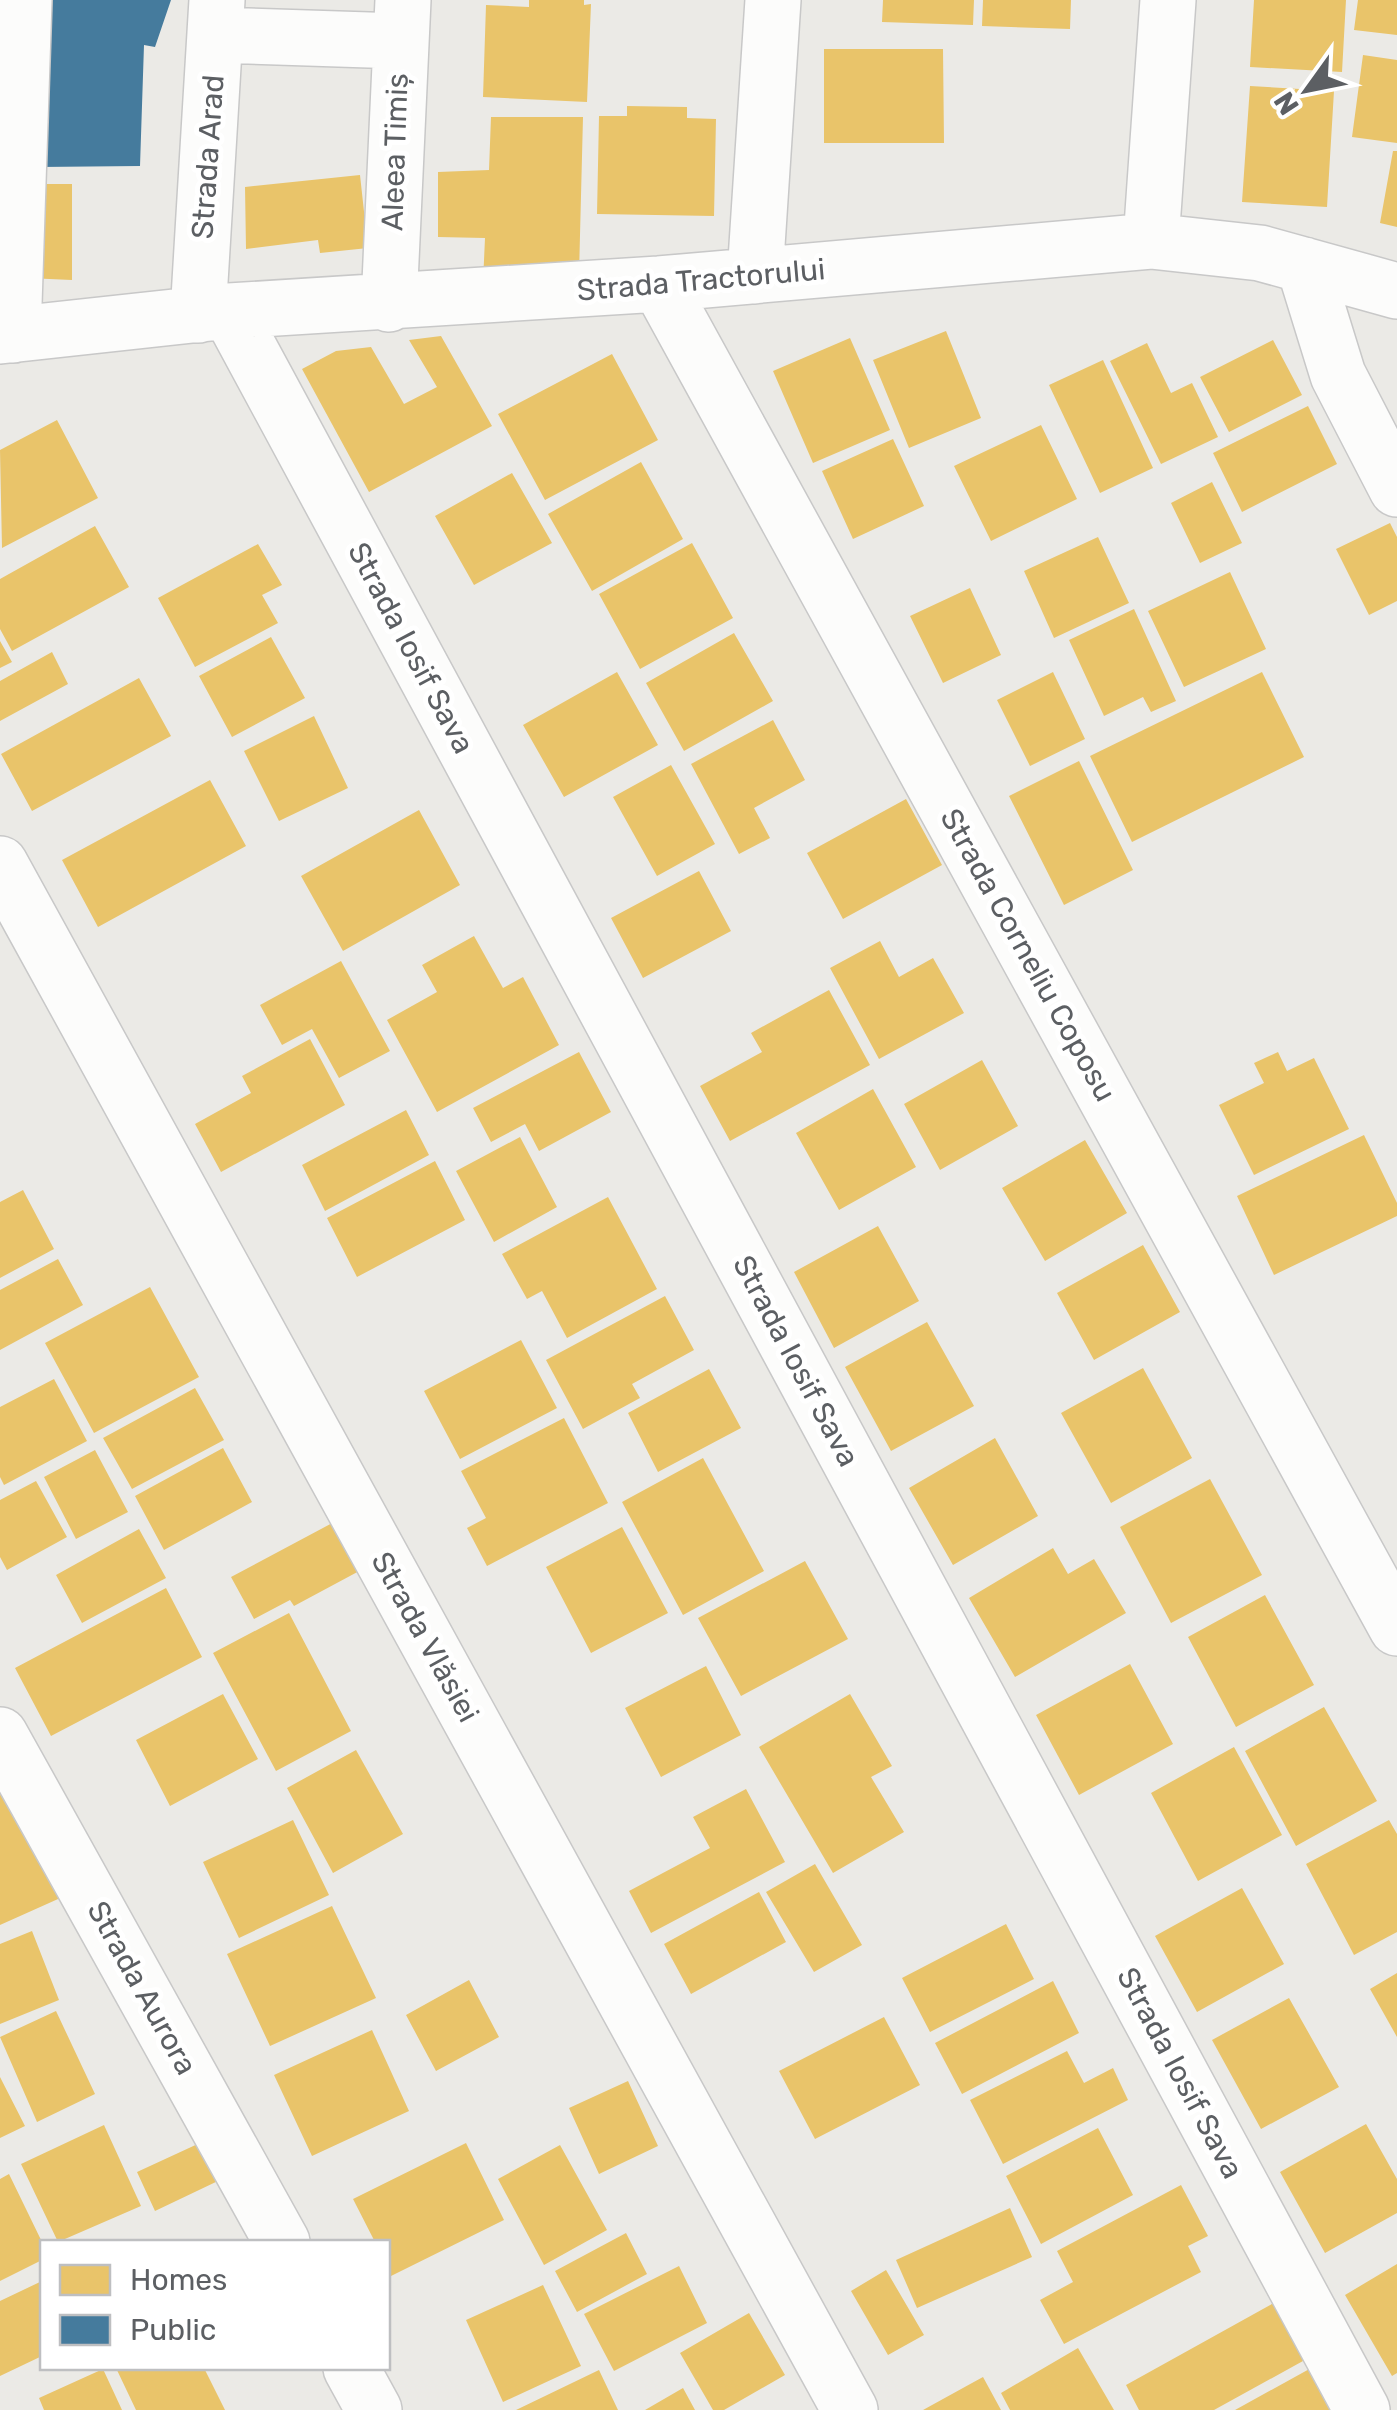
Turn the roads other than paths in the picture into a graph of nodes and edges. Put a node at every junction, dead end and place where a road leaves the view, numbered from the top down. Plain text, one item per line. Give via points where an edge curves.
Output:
1 (24, 0) edge
2 (773, 0) edge
3 (1168, 0) edge
4 (216, 18) edge
5 (401, 20) edge
6 (1151, 241) junction
7 (1304, 265) junction
8 (755, 276) junction
9 (659, 284) junction
10 (1397, 291) edge
11 (389, 304) junction
12 (214, 313) junction
13 (6, 335) edge
14 (1397, 488) edge
15 (0, 864) edge
16 (1397, 1628) edge
17 (0, 1736) edge
18 (281, 2240) edge
19 (351, 2370) edge
20 (374, 2410) edge
21 (850, 2410) edge
22 (1362, 2410) edge

1 - 13 street
2 - 8 street
3 - 6 street
4 - 5 street
4 - 12 street, Strada Arad
5 - 11 street, Aleea Timiș
6 - 7 street, Strada Tractorului via 1243,250
6 - 8 street, Strada Tractorului
7 - 10 street, Strada Tractorului
7 - 14 street via 1338,375
8 - 9 street, Strada Tractorului
9 - 11 street, Strada Tractorului
9 - 16 street, Strada Corneliu Coposu
11 - 12 street, Strada Tractorului
12 - 13 street, Strada Tractorului
12 - 22 street, Strada Iosif Sava
15 - 21 street, Strada Vlăsiei
17 - 18 street, Strada Aurora
19 - 20 street

